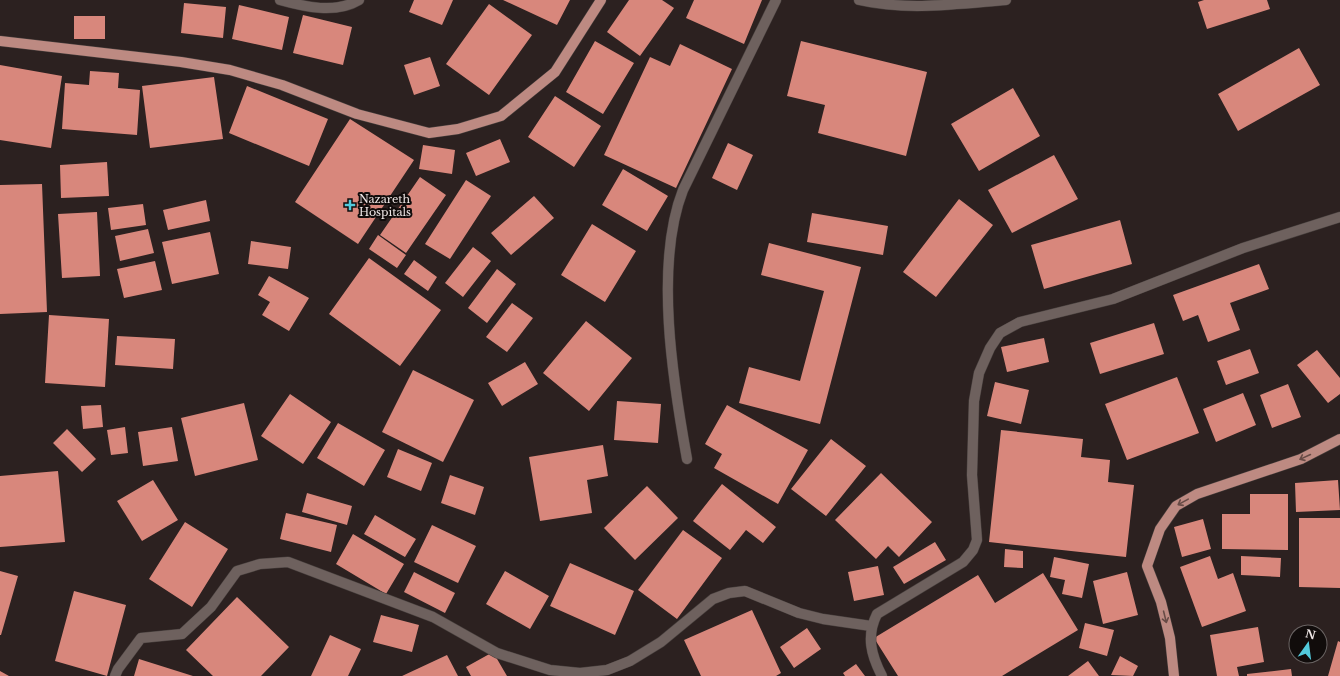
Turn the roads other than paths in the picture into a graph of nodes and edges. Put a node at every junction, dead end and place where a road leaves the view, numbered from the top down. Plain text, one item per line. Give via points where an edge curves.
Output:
1 (280, 0) edge
2 (359, 0) edge
3 (601, 0) edge
4 (776, 0) edge
5 (859, 0) edge
6 (1006, 0) edge
7 (0, 41) edge
8 (1340, 217) edge
9 (1340, 440) edge
10 (687, 460) dead end
11 (871, 626) junction
12 (115, 676) edge
13 (882, 676) edge
14 (1174, 676) edge

1 - 2 street via 305,7 328,8 351,5
3 - 7 main road via 555,72 502,116 458,129 429,133 357,114 230,70
4 - 10 street via 675,211 668,284 675,394
5 - 6 street via 900,6 945,6
8 - 11 street via 1242,248 1113,299 1020,322 1000,332 979,373 974,400 972,475 977,540 973,550 963,562 877,614
9 -> 14 main road via 1301,459 1197,494 1176,506 1160,529 1147,566 1161,602 1170,638
11 - 12 street via 799,613 744,591 729,593 713,599 661,642 630,661 607,670 580,673 550,670 497,653 434,617 288,562 260,564 237,571 211,607 182,634 141,638
11 - 13 street via 870,642

